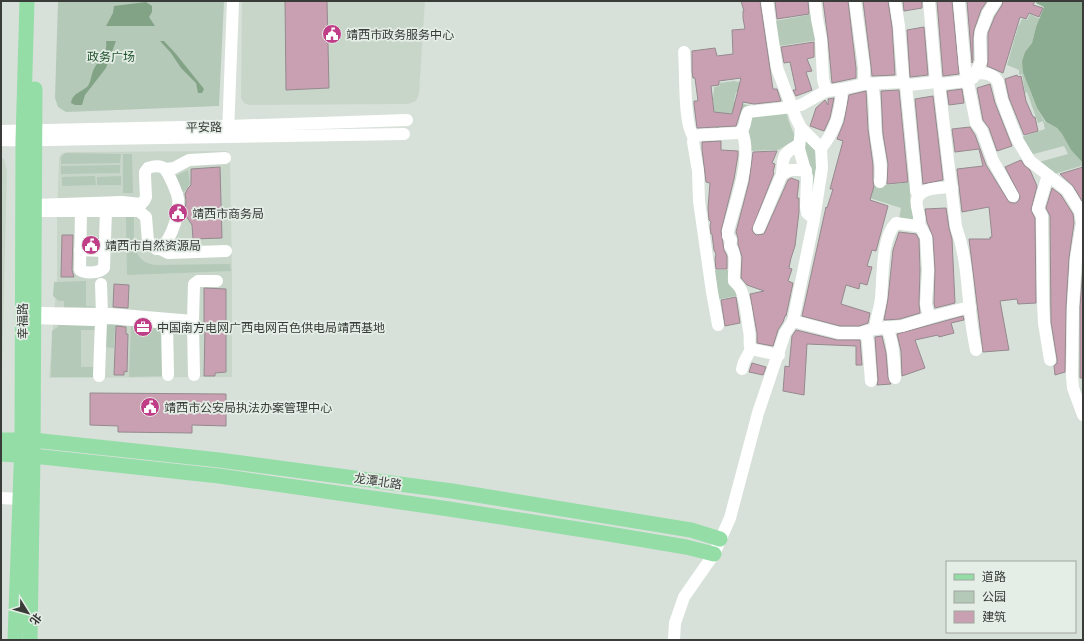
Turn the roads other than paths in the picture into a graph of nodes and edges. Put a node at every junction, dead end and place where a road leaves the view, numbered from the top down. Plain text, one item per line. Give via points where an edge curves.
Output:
1 (27, 1) edge
2 (36, 1) edge
3 (233, 1) edge
4 (767, 1) edge
5 (815, 1) edge
6 (855, 1) edge
7 (895, 1) edge
8 (929, 1) edge
9 (959, 1) edge
10 (992, 2) edge
11 (684, 52) dead end
12 (971, 78) junction
13 (904, 83) junction
14 (938, 83) junction
15 (868, 84) junction
16 (842, 89) junction
17 (826, 91) junction
18 (793, 107) junction
19 (407, 120) dead end
20 (801, 128) junction
21 (1, 131) edge
22 (742, 131) junction
23 (228, 132) junction
24 (404, 134) dead end
25 (29, 136) junction
26 (694, 137) junction
27 (1, 140) edge
28 (798, 145) junction
29 (821, 148) junction
30 (225, 158) dead end
31 (165, 169) junction
32 (806, 170) junction
33 (782, 174) junction
34 (1048, 175) junction
35 (880, 182) dead end
36 (952, 188) junction
37 (919, 195) junction
38 (1013, 196) dead end
39 (34, 208) junction
40 (81, 211) junction
41 (106, 211) junction
42 (814, 219) junction
43 (919, 224) junction
44 (759, 228) dead end
45 (160, 249) junction
46 (80, 250) junction
47 (104, 251) junction
48 (226, 251) dead end
49 (217, 281) dead end
50 (101, 284) dead end
51 (970, 307) junction
52 (34, 316) junction
53 (101, 317) junction
54 (929, 317) junction
55 (792, 321) junction
56 (167, 323) junction
57 (193, 323) junction
58 (718, 325) dead end
59 (876, 330) junction
60 (752, 349) junction
61 (976, 350) dead end
62 (779, 355) junction
63 (1050, 360) dead end
64 (742, 369) dead end
65 (168, 375) dead end
66 (194, 375) dead end
67 (99, 376) dead end
68 (895, 378) dead end
69 (871, 381) dead end
70 (1083, 415) edge
71 (1, 440) edge
72 (27, 448) junction
73 (1, 454) edge
74 (1, 498) edge
75 (19, 499) junction
76 (720, 539) junction
77 (714, 554) junction
78 (15, 640) edge
79 (30, 640) edge
80 (674, 640) edge

1 - 25 main road, 幸福路
2 - 25 main road, 幸福路
3 - 23 street
4 - 18 street via 778,68
5 - 17 street
6 - 15 street
7 - 13 street
8 - 14 street
9 - 12 street
10 - 12 street via 981,31 981,62
11 - 26 street via 687,116
12 - 14 street
12 - 34 street via 988,74 996,78 1018,141 1030,161
12 - 38 street via 976,123 982,131 993,161
13 - 14 street
13 - 15 street
13 - 37 street via 916,191
14 - 36 street
15 - 16 street
15 - 35 street via 876,103
16 - 17 street
16 - 29 street via 839,116
17 - 18 street
18 - 20 street
18 - 22 street via 748,112
19 - 23 street, 平安路
20 - 28 street
20 - 29 street
21 - 25 street, 平安路
22 - 26 street via 733,134 700,134
22 - 60 street via 745,165 728,235 734,257 734,281 741,289 750,332 749,346
23 - 24 street, 平安路
23 - 25 street, 平安路 via 79,139
25 - 27 street, 平安路
25 - 39 main road, 幸福路
25 - 72 main road, 幸福路
26 - 58 street via 699,201
28 - 32 street
28 - 33 street via 785,155
29 - 42 street via 822,168
30 - 31 street via 189,160 174,168
31 - 39 street via 162,166 152,166 145,172 146,198 141,204 122,202
31 - 45 street via 178,195 178,214 168,241
32 - 33 street via 792,170
32 - 42 street via 807,214
33 - 44 street
34 - 63 street via 1038,209 1042,216 1044,323
34 - 70 street via 1062,184 1072,196 1081,217 1073,307 1072,376 1073,388
36 - 37 street via 930,189
36 - 51 street
37 - 43 street via 916,208
39 - 40 street
39 - 52 main road, 幸福路
40 - 41 street
40 - 46 street
41 - 45 street via 143,214 146,217 148,241 156,249
41 - 47 street
42 - 55 street
43 - 54 street via 926,237 926,304
43 - 59 street via 916,226 896,223 890,232 883,256 881,300
45 - 48 street via 168,253
46 - 47 street
46 - 47 street via 80,270 84,272 100,271 104,268
49 - 57 street via 198,281 194,284
50 - 53 street
51 - 54 street
51 - 61 street
52 - 53 street
52 - 72 main road, 幸福路
53 - 56 street
53 - 57 street
53 - 67 street
54 - 59 street via 902,326
55 - 59 street via 839,333
55 - 62 street via 785,333
56 - 57 street
56 - 65 street
57 - 66 street
59 - 68 street via 889,332
59 - 69 street via 868,342
60 - 62 street
60 - 64 street
62 - 76 street via 758,413 730,518
71 - 72 main road
72 - 73 main road
72 - 75 main road, 幸福路
72 - 76 main road, 龙潭北路 via 172,454 452,491 691,530
72 - 77 main road, 龙潭北路 via 449,509 686,547
72 - 79 main road, 幸福路
74 - 75 street
75 - 78 main road, 幸福路
76 - 77 street
77 - 80 street via 684,597 675,623

